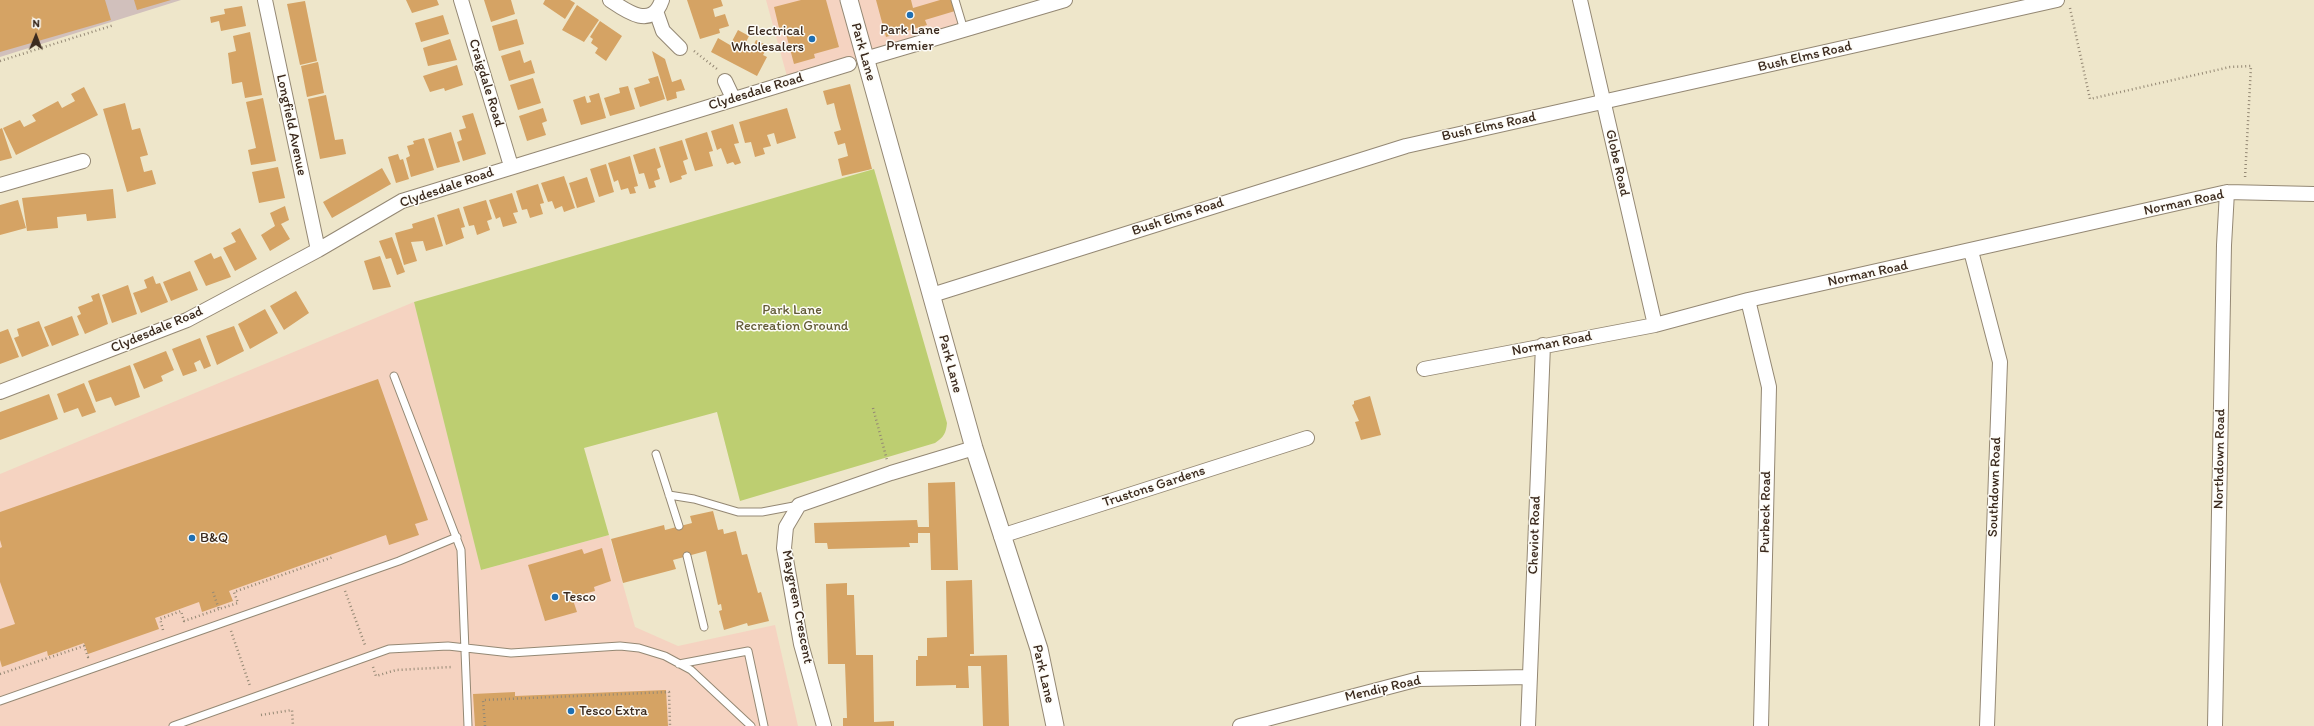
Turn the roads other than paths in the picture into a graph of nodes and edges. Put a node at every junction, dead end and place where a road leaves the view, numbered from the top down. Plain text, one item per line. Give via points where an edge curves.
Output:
1 (265, 0) edge
2 (461, 0) edge
3 (610, 0) edge
4 (849, 0) edge
5 (955, 0) edge
6 (1065, 0) edge
7 (1580, 0) edge
8 (2057, 0) edge
9 (659, 6) edge
10 (964, 30) junction
11 (680, 48) road end
12 (865, 59) junction
13 (848, 64) dead end
14 (726, 83) road end
15 (733, 98) junction
16 (1603, 102) junction
17 (83, 161) dead end
18 (511, 166) junction
19 (0, 185) edge
20 (2227, 192) junction
21 (2314, 194) edge
22 (318, 250) junction
23 (1971, 251) junction
24 (932, 295) junction
25 (1748, 300) junction
26 (1655, 325) junction
27 (1543, 345) junction
28 (1424, 369) dead end
29 (394, 376) dead end
30 (0, 392) edge
31 (1307, 438) dead end
32 (974, 448) junction
33 (656, 454) dead end
34 (669, 495) junction
35 (799, 505) junction
36 (680, 526) dead end
37 (1001, 536) junction
38 (457, 537) junction
39 (687, 556) dead end
40 (704, 627) dead end
41 (466, 646) junction
42 (679, 664) junction
43 (1530, 676) junction
44 (0, 701) edge
45 (173, 726) edge
46 (468, 726) edge
47 (751, 726) edge
48 (764, 726) edge
49 (824, 726) edge
50 (1055, 726) edge
51 (1240, 726) edge
52 (1528, 726) edge
53 (1761, 726) edge
54 (1987, 726) edge
55 (2215, 726) edge

1 - 22 street, Longfield Avenue
2 - 18 street, Craigdale Road
3 - 9 street via 632,15 642,16
4 - 12 street, Park Lane
5 - 10 lane
6 - 10 street
7 - 16 street, Globe Road
8 - 16 street, Bush Elms Road
9 - 11 street via 663,30
10 - 12 street
12 - 24 street, Park Lane
13 - 15 street, Clydesdale Road
14 - 15 street
15 - 18 street, Clydesdale Road
16 - 24 street, Bush Elms Road via 1406,146
16 - 26 street, Globe Road
17 - 19 street
18 - 22 street, Clydesdale Road via 402,201
20 - 21 street, Norman Road
20 - 23 street, Norman Road
20 - 55 street, Northdown Road
22 - 30 street, Clydesdale Road via 187,320
23 - 25 street, Norman Road
23 - 54 street, Southdown Road via 2000,362
24 - 32 street, Park Lane
25 - 26 street, Norman Road
25 - 53 street, Purbeck Road via 1769,387
26 - 27 street, Norman Road
27 - 28 street, Norman Road
27 - 43 street, Cheviot Road
29 - 38 lane
31 - 37 street, Trustons Gardens
32 - 35 street
32 - 37 street, Park Lane
33 - 34 lane
34 - 35 lane via 694,499 738,512 762,512
34 - 36 lane
35 - 49 street, Maygreen Crescent via 786,527 784,548 801,644
37 - 50 street, Park Lane via 1039,649
38 - 41 lane via 461,550
38 - 44 lane via 399,561
39 - 40 lane
41 - 42 lane via 511,653 620,646 639,648 665,656
41 - 45 lane via 389,649
41 - 46 lane
42 - 47 lane via 691,670
42 - 48 lane via 748,651
43 - 51 street, Mendip Road via 1419,679
43 - 52 street, Cheviot Road

